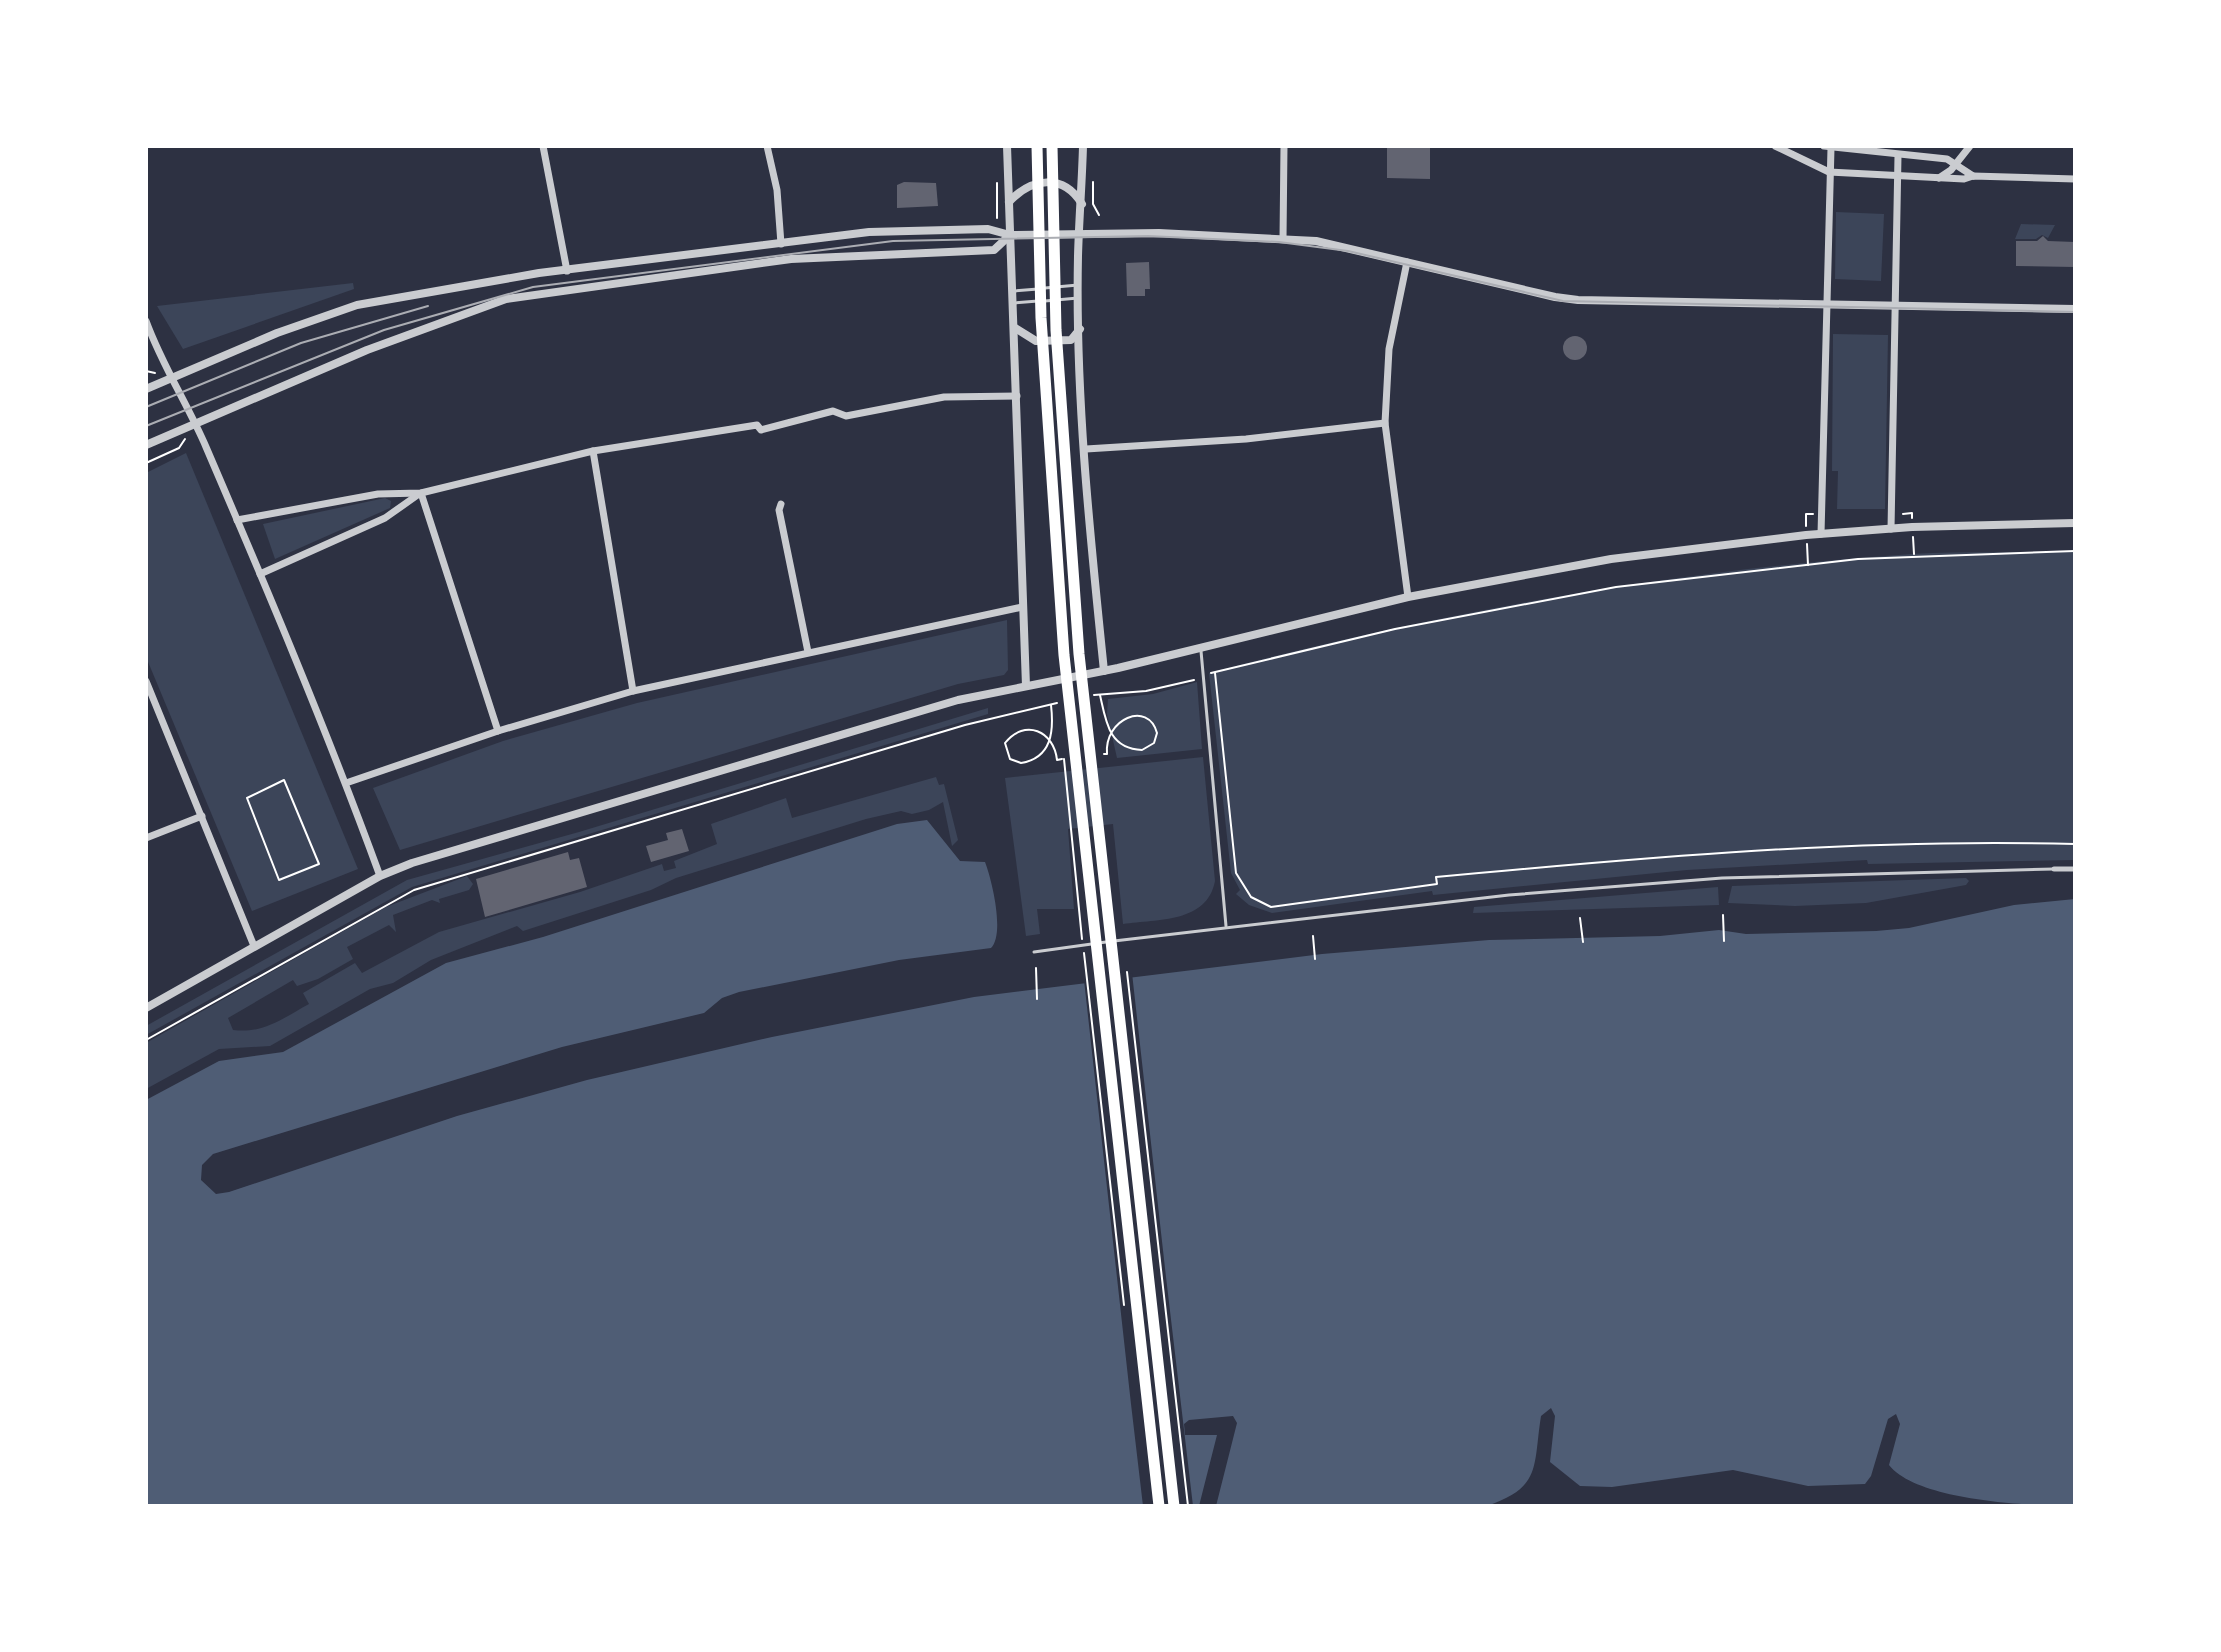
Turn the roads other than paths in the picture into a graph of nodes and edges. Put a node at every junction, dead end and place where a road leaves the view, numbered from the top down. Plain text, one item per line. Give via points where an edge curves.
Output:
1 (543, 146) edge
2 (767, 146) edge
3 (1007, 146) edge
4 (1083, 146) edge
5 (1284, 146) edge
6 (1775, 146) edge
7 (1970, 146) edge
8 (1827, 147) edge
9 (1037, 148) edge
10 (1052, 148) edge
11 (1898, 156) junction
12 (1956, 163) junction
13 (1829, 172) junction
14 (1897, 175) junction
15 (1973, 176) junction
16 (1939, 178) junction
17 (2075, 179) edge
18 (1009, 202) junction
19 (1082, 205) junction
20 (1080, 234) junction
21 (1010, 235) junction
22 (1283, 239) junction
23 (781, 244) junction
24 (1407, 262) junction
25 (567, 271) junction
26 (1079, 285) junction
27 (1014, 291) junction
28 (1079, 298) junction
29 (1014, 303) junction
30 (1827, 304) junction
31 (1897, 305) junction
32 (2075, 309) edge
33 (146, 321) edge
34 (1015, 328) junction
35 (1080, 329) junction
36 (148, 331) edge
37 (172, 377) junction
38 (146, 389) edge
39 (1017, 396) junction
40 (196, 423) junction
41 (1385, 423) junction
42 (146, 445) edge
43 (1086, 449) junction
44 (593, 451) junction
45 (421, 493) junction
46 (781, 504) dead end
47 (237, 520) junction
48 (2075, 523) edge
49 (1891, 529) junction
50 (1821, 534) junction
51 (260, 574) junction
52 (1408, 597) junction
53 (1022, 607) junction
54 (1200, 646) junction
55 (808, 652) junction
56 (1104, 671) junction
57 (146, 681) edge
58 (1026, 686) junction
59 (633, 691) junction
60 (498, 731) junction
61 (346, 783) junction
62 (202, 816) junction
63 (146, 838) edge
64 (2054, 869) joint
65 (2075, 869) edge
66 (380, 876) junction
67 (1226, 926) junction
68 (254, 946) junction
69 (1034, 952) dead end
70 (146, 1008) edge
71 (1159, 1506) edge
72 (1174, 1506) edge

1 - 25 street
2 - 23 street
3 - 18 street
4 - 19 street
5 - 22 street
6 - 13 street
7 - 12 street
8 - 11 street
8 - 13 street
9 - 71 main road via 1050,488 1069,758
10 - 72 main road via 1063,457
11 - 12 street
11 - 14 street
12 - 15 street
12 - 16 street
13 - 14 street
13 - 30 street
14 - 16 street
14 - 31 street
15 - 16 street
15 - 17 street
18 - 19 street via 1028,185 1053,181 1068,188
18 - 21 street
19 - 20 street
20 - 21 street
20 - 22 street
20 - 26 street
21 - 23 street via 988,229 885,231
21 - 27 street
21 - 40 street via 994,250 791,259 506,299 367,350
22 - 24 street
23 - 25 street
24 - 30 street via 1555,297
24 - 41 street via 1389,349
25 - 37 street via 357,305
26 - 27 lane
26 - 28 street
27 - 29 street
28 - 29 lane
28 - 35 street
29 - 34 street
30 - 31 street
30 - 50 street
31 - 32 street
31 - 49 street
33 - 36 street
34 - 35 street via 1036,341 1071,340
34 - 39 street
35 - 43 street
36 - 37 street
37 - 38 street
37 - 40 street
39 - 44 street via 944,397 846,416 829,411 761,430 757,425
39 - 53 street
40 - 42 street
40 - 47 street
41 - 43 street
41 - 52 street
43 - 56 street
44 - 45 street
44 - 59 street
45 - 47 street via 378,494
45 - 51 street via 385,518
45 - 60 street
46 - 55 street
47 - 51 street
48 - 49 street
49 - 50 street
50 - 52 street via 1611,559
51 - 61 street
52 - 54 street
53 - 55 street
53 - 58 street
54 - 56 street
54 - 67 lane
55 - 59 street
56 - 58 street
57 - 62 street
58 - 66 street via 898,717 434,855
59 - 60 street
60 - 61 street
61 - 66 street
62 - 63 street
62 - 68 street
64 - 65 street
64 - 67 lane via 1722,878
66 - 68 street
67 - 69 lane
68 - 70 street

